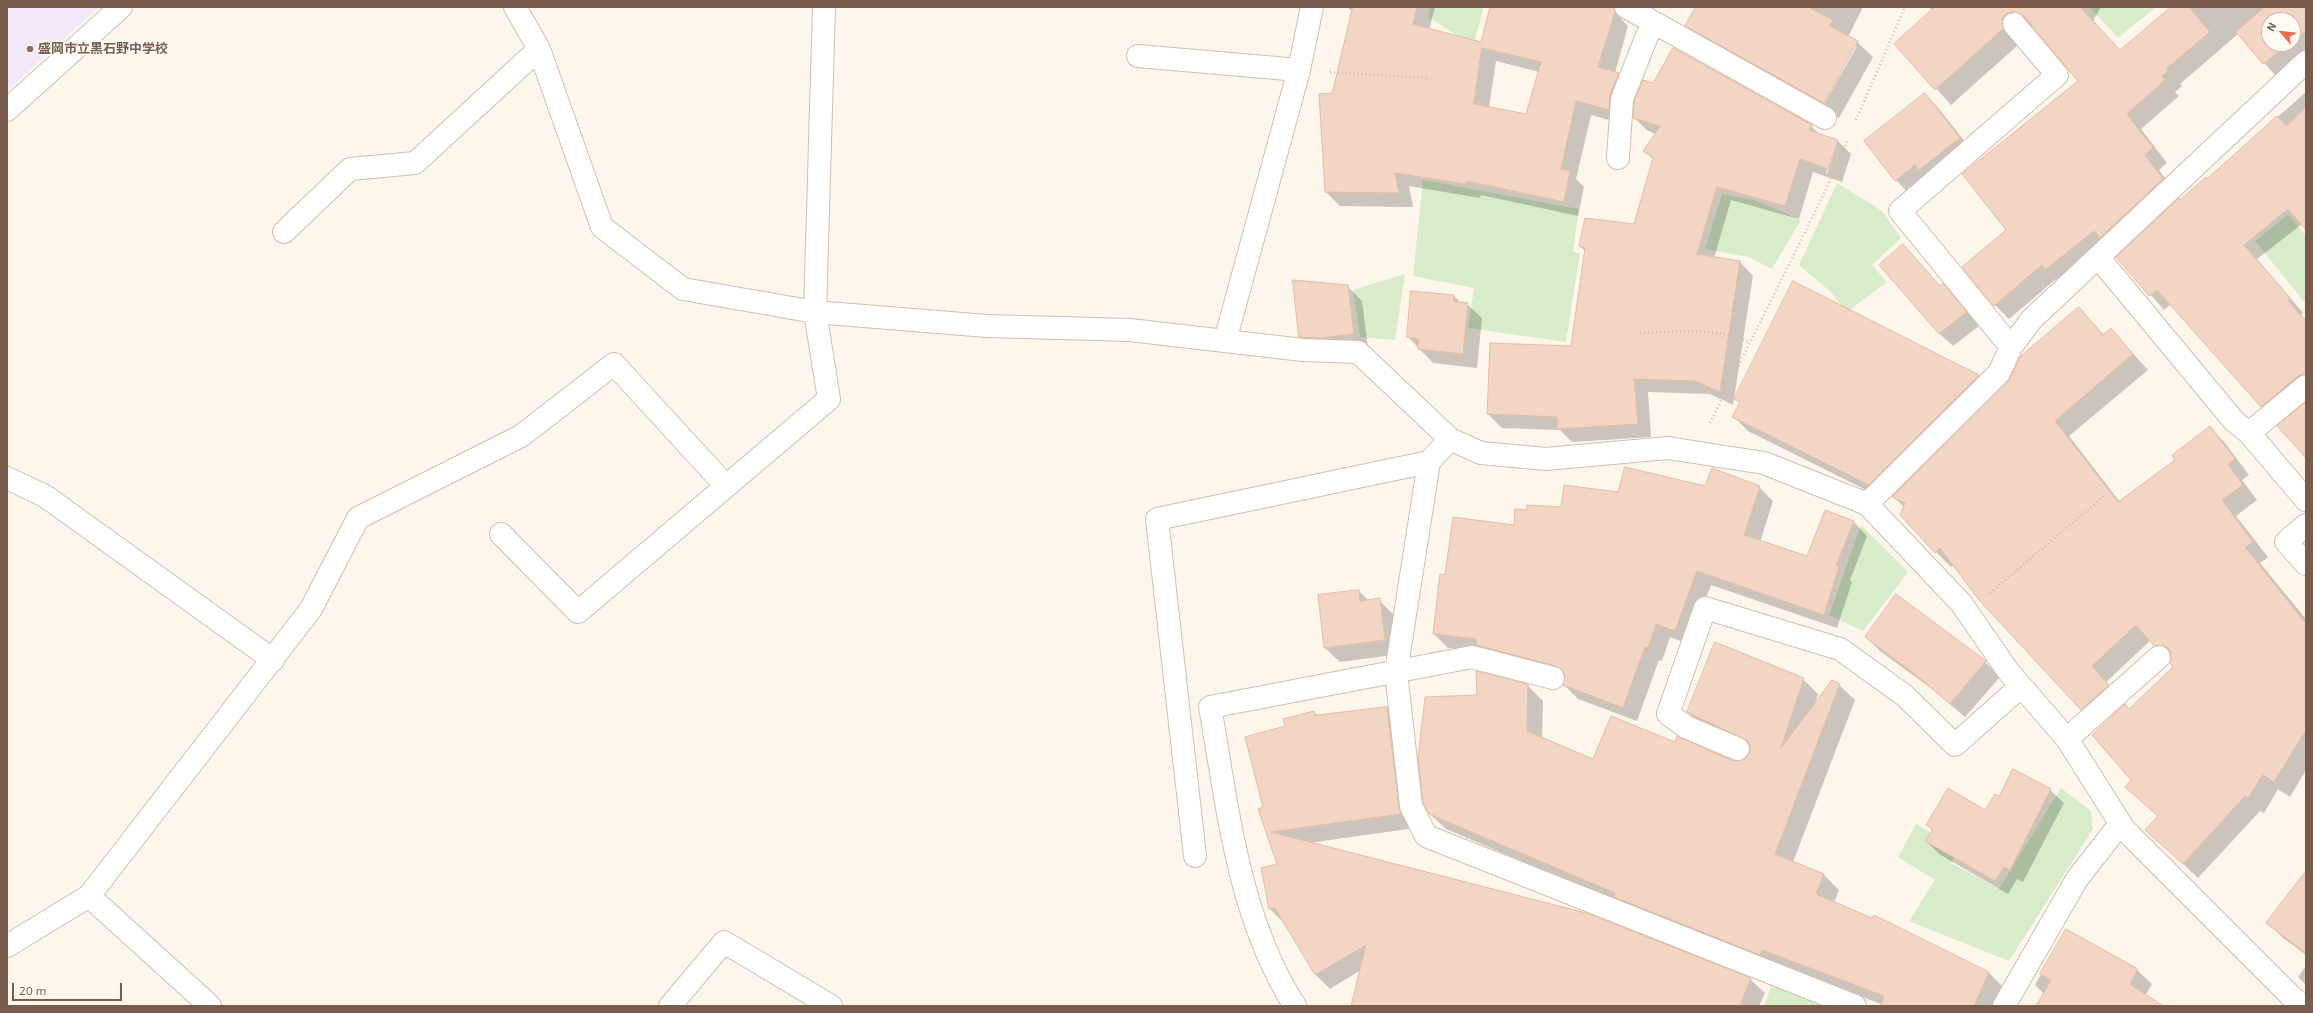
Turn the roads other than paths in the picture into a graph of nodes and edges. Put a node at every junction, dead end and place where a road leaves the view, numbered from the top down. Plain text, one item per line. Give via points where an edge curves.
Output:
1 (121, 7) edge
2 (515, 7) edge
3 (824, 7) edge
4 (1312, 7) edge
5 (1626, 7) edge
6 (1655, 23) junction
7 (2014, 24) dead end
8 (538, 49) junction
9 (1138, 56) dead end
10 (2306, 62) edge
11 (1300, 70) junction
12 (7, 110) edge
13 (1825, 118) dead end
14 (1618, 158) dead end
15 (284, 232) dead end
16 (2098, 257) junction
17 (815, 312) junction
18 (1225, 341) junction
19 (2011, 348) junction
20 (2306, 386) edge
21 (2249, 433) junction
22 (1450, 439) junction
23 (1429, 462) junction
24 (7, 478) edge
25 (726, 486) junction
26 (2306, 500) edge
27 (1867, 504) junction
28 (2306, 525) edge
29 (500, 534) dead end
30 (2306, 564) edge
31 (2159, 657) dead end
32 (272, 660) junction
33 (1396, 672) junction
34 (1553, 678) dead end
35 (2020, 687) junction
36 (2067, 738) junction
37 (1738, 749) dead end
38 (2120, 824) junction
39 (1195, 856) dead end
40 (89, 896) junction
41 (7, 946) edge
42 (2295, 1003) edge
43 (210, 1006) edge
44 (670, 1006) edge
45 (831, 1006) edge
46 (1295, 1006) edge
47 (1855, 1006) edge
48 (2004, 1006) edge

1 - 12 street
2 - 8 street
3 - 17 street
4 - 11 street
5 - 6 street
6 - 13 street
6 - 14 street via 1647,36 1622,99
7 - 19 street via 2058,74 1900,210
8 - 15 street via 415,163 350,169
8 - 17 street via 602,227 683,289
9 - 11 street
10 - 16 street
11 - 18 street
16 - 19 street via 2032,319
16 - 21 street via 2234,421
17 - 18 street via 987,326 1130,330
17 - 25 street via 829,399
18 - 22 street via 1303,350 1358,352
19 - 27 street via 1999,373
20 - 21 street
21 - 26 street
22 - 23 street
22 - 27 street via 1481,453 1546,459 1668,448 1695,452 1764,463
23 - 33 street
23 - 39 street via 1157,519
24 - 32 street via 45,496
25 - 29 street via 578,612
25 - 32 street via 614,364 521,436 358,518 311,609
27 - 35 street via 1961,603
28 - 30 street via 2286,542
31 - 36 street
32 - 40 street
33 - 34 street via 1472,657
33 - 46 street via 1210,707 1238,863 1260,936
33 - 47 street via 1411,806 1426,836
35 - 36 street
35 - 37 street via 1955,745 1904,695 1840,649 1705,608 1668,714 1686,727
36 - 38 street
38 - 42 street
38 - 48 street via 2077,879
40 - 41 street
40 - 43 street
44 - 45 street via 724,942

